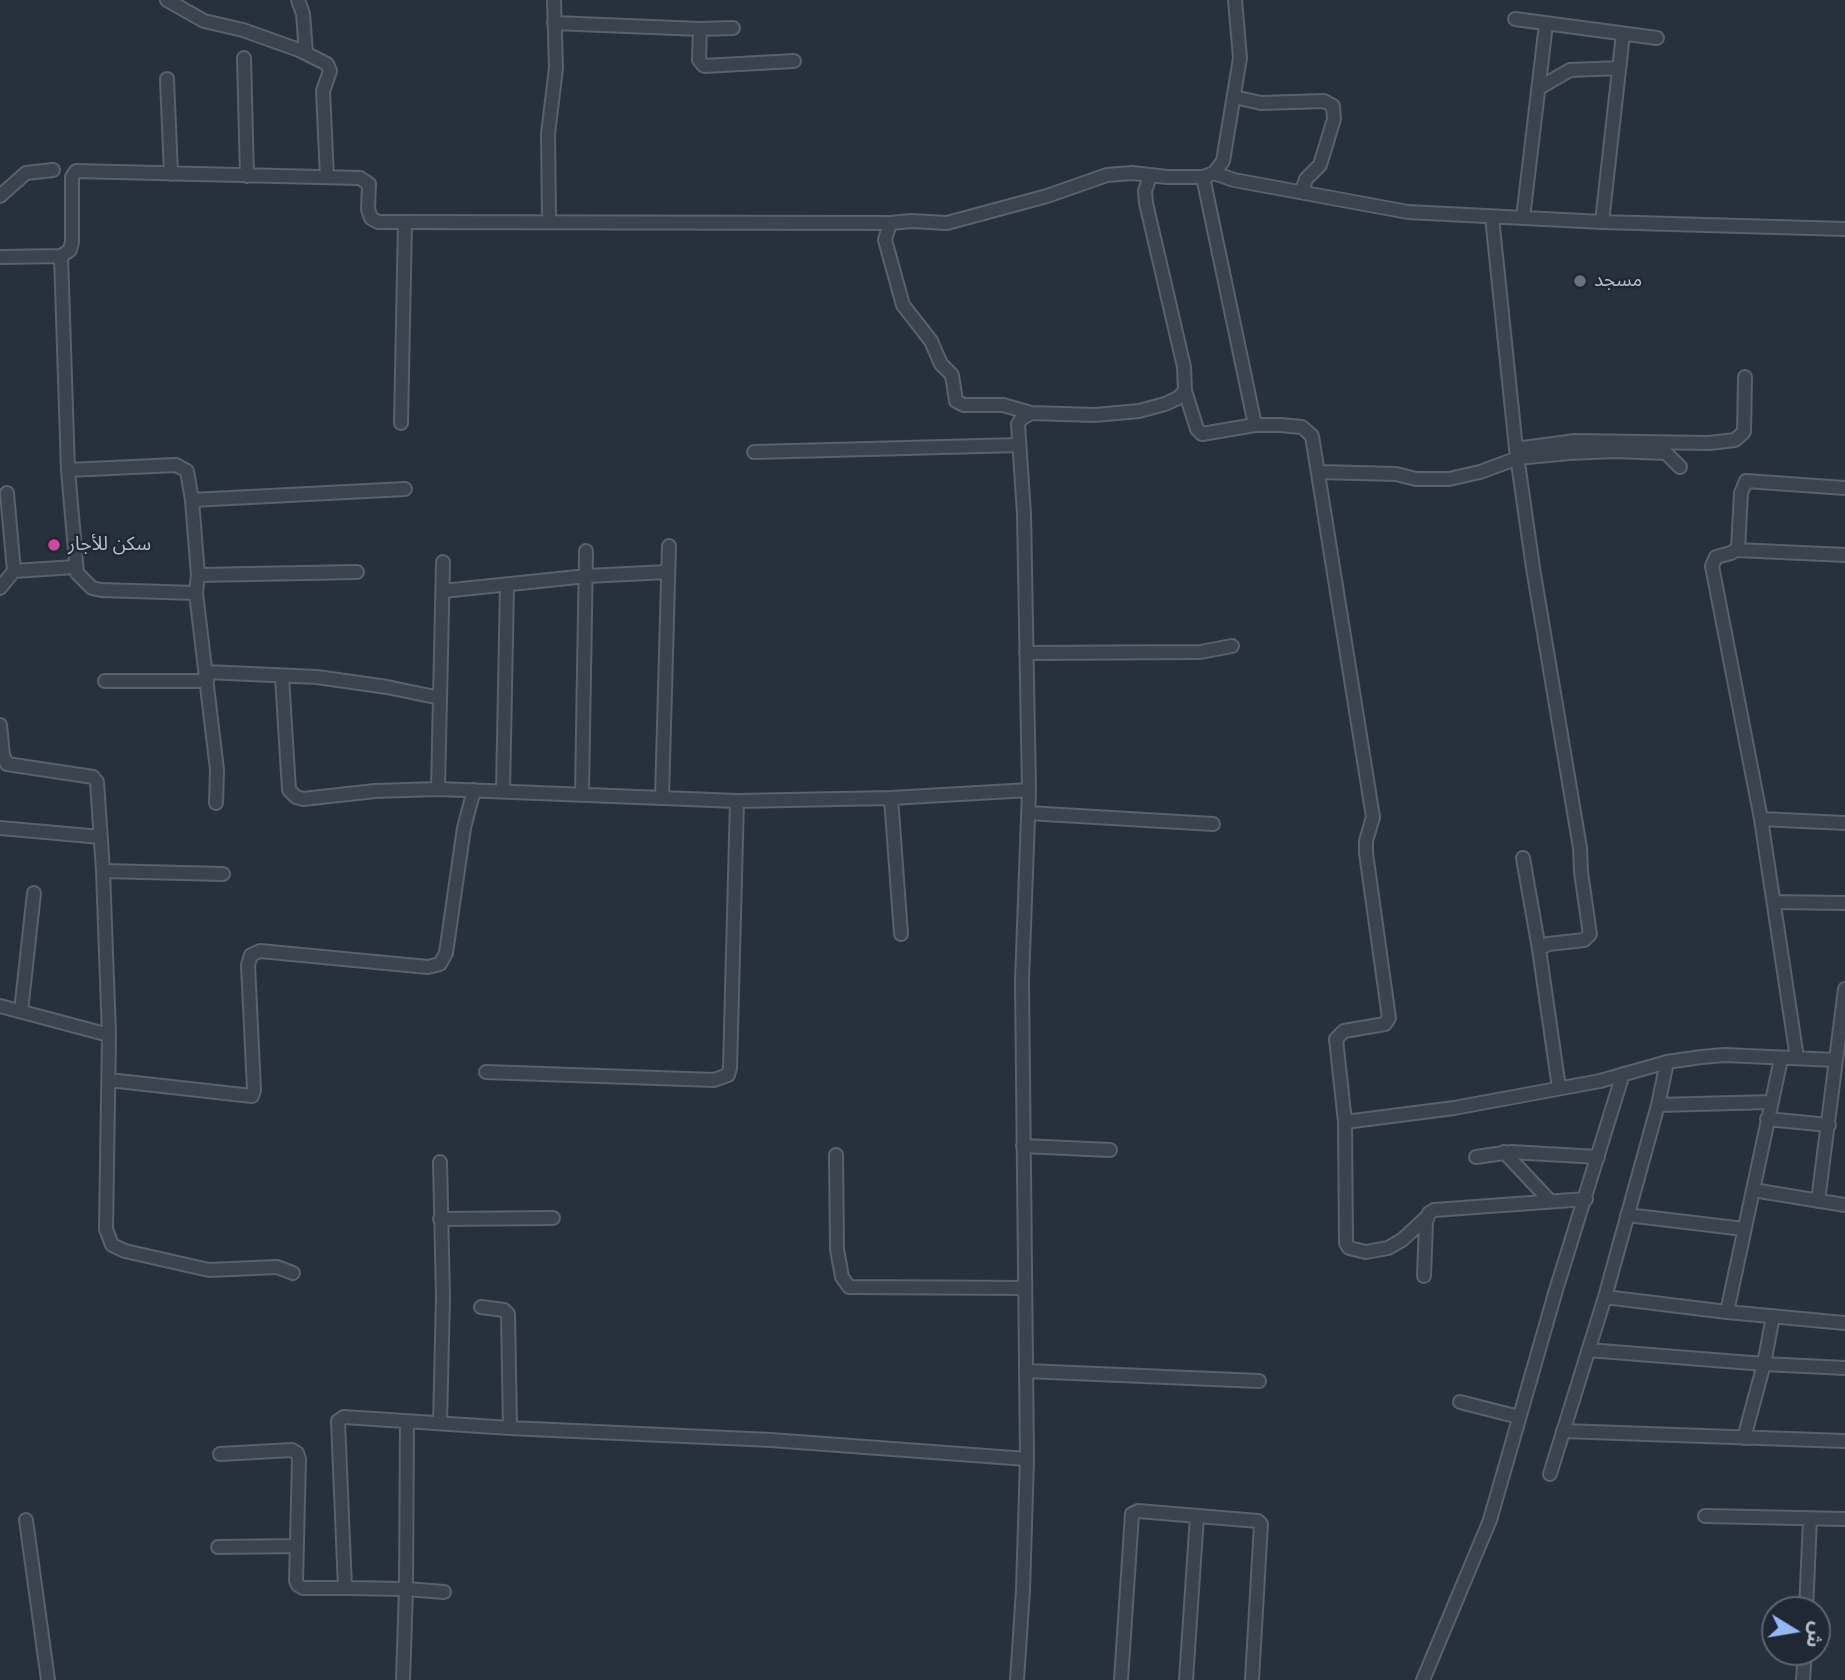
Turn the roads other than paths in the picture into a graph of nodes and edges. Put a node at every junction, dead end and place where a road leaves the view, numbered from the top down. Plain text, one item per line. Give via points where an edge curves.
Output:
1 (167, 0) edge
2 (298, 0) edge
3 (554, 0) edge
4 (1235, 0) edge
5 (1515, 19) dead end
6 (554, 23) junction
7 (1546, 24) junction
8 (733, 28) dead end
9 (700, 29) junction
10 (1623, 34) junction
11 (1657, 38) dead end
12 (306, 53) junction
13 (244, 58) dead end
14 (794, 61) dead end
15 (1619, 68) junction
16 (166, 79) dead end
17 (1539, 88) junction
18 (1234, 97) junction
19 (53, 170) dead end
20 (171, 174) junction
21 (1208, 175) junction
22 (247, 176) junction
23 (1150, 176) junction
24 (327, 177) junction
25 (1302, 191) junction
26 (0, 196) edge
27 (1492, 217) junction
28 (1524, 218) junction
29 (549, 221) junction
30 (405, 222) junction
31 (1602, 222) junction
32 (890, 223) junction
33 (1845, 229) edge
34 (61, 256) junction
35 (0, 257) edge
36 (1745, 377) dead end
37 (1185, 391) junction
38 (1031, 413) junction
39 (401, 423) dead end
40 (1255, 425) junction
41 (1019, 445) junction
42 (754, 452) dead end
43 (1517, 454) junction
44 (1680, 467) dead end
45 (68, 470) junction
46 (1319, 472) junction
47 (1845, 488) edge
48 (405, 489) dead end
49 (7, 493) dead end
50 (192, 499) junction
51 (669, 546) dead end
52 (1737, 550) junction
53 (586, 551) dead end
54 (1845, 555) edge
55 (443, 562) dead end
56 (75, 568) junction
57 (14, 571) junction
58 (357, 572) dead end
59 (667, 572) junction
60 (198, 575) junction
61 (587, 576) junction
62 (507, 585) junction
63 (0, 588) edge
64 (443, 591) junction
65 (197, 593) junction
66 (1232, 646) dead end
67 (1027, 653) junction
68 (206, 676) junction
69 (282, 677) junction
70 (105, 681) dead end
71 (440, 698) junction
72 (0, 725) edge
73 (2, 755) edge
74 (438, 789) junction
75 (474, 790) junction
76 (1029, 790) junction
77 (503, 791) junction
78 (582, 793) junction
79 (662, 797) junction
80 (891, 798) junction
81 (737, 801) junction
82 (216, 803) dead end
83 (1028, 813) junction
84 (1761, 819) junction
85 (1845, 823) edge
86 (1213, 824) dead end
87 (0, 828) edge
88 (101, 838) junction
89 (1523, 858) dead end
90 (103, 871) junction
91 (223, 874) dead end
92 (34, 893) dead end
93 (1775, 902) junction
94 (1845, 903) edge
95 (901, 934) dead end
96 (1539, 949) junction
97 (1845, 989) edge
98 (0, 1006) edge
99 (21, 1011) junction
100 (108, 1035) junction
101 (1842, 1040) edge
102 (1781, 1059) junction
103 (1797, 1059) junction
104 (1835, 1059) junction
105 (1667, 1062) junction
106 (486, 1072) dead end
107 (1623, 1074) junction
108 (108, 1080) junction
109 (1559, 1088) junction
110 (1839, 1096) edge
111 (1771, 1102) junction
112 (1658, 1105) junction
113 (1767, 1119) junction
114 (1345, 1122) junction
115 (1829, 1125) junction
116 (1023, 1146) junction
117 (1110, 1150) dead end
118 (1504, 1152) junction
119 (835, 1155) dead end
120 (1476, 1157) dead end
121 (1598, 1157) junction
122 (440, 1162) dead end
123 (1753, 1190) junction
124 (1586, 1199) junction
125 (1550, 1201) junction
126 (1818, 1201) junction
127 (1845, 1205) edge
128 (1627, 1215) junction
129 (1427, 1217) junction
130 (553, 1218) dead end
131 (440, 1219) junction
132 (1744, 1229) junction
133 (293, 1273) dead end
134 (1424, 1276) dead end
135 (1025, 1288) junction
136 (1605, 1297) junction
137 (481, 1307) dead end
138 (1727, 1312) junction
139 (1773, 1316) junction
140 (1845, 1322) edge
141 (1588, 1350) junction
142 (1764, 1364) junction
143 (1845, 1368) edge
144 (1027, 1371) junction
145 (1259, 1381) dead end
146 (1460, 1402) dead end
147 (1519, 1417) junction
148 (407, 1422) junction
149 (440, 1423) junction
150 (510, 1429) junction
151 (1563, 1431) junction
152 (1744, 1438) junction
153 (1845, 1441) edge
154 (220, 1454) dead end
155 (1027, 1459) junction
156 (1549, 1474) dead end
157 (1197, 1516) junction
158 (1705, 1516) dead end
159 (1810, 1519) junction
160 (1845, 1519) edge
161 (26, 1520) dead end
162 (297, 1546) junction
163 (218, 1547) dead end
164 (345, 1588) junction
165 (406, 1589) junction
166 (444, 1592) dead end
167 (1807, 1596) edge
168 (48, 1680) edge
169 (403, 1680) edge
170 (1017, 1680) edge
171 (1121, 1680) edge
172 (1186, 1680) edge
173 (1252, 1680) edge
174 (1423, 1680) edge

1 - 12 street via 204,21
2 - 12 street
3 - 6 street
4 - 18 street via 1240,58
5 - 7 street
6 - 9 street
6 - 29 street
7 - 10 street
7 - 17 street
8 - 9 street
9 - 14 street via 699,60 704,66
10 - 11 street
10 - 15 street
12 - 24 street via 330,68 323,91
13 - 22 street
15 - 17 street via 1570,71
15 - 31 street
16 - 20 street
17 - 28 street
18 - 21 street via 1223,161
18 - 25 street via 1261,103 1324,101 1333,106 1334,119 1320,165 1306,179
19 - 26 street via 26,173
20 - 22 street
20 - 34 street via 73,172 72,242
21 - 23 street
21 - 25 street
21 - 40 street
22 - 24 street
23 - 32 street via 1107,175 947,223
23 - 37 street via 1146,203 1185,366
24 - 30 street via 365,180 370,218
25 - 27 street via 1408,212
27 - 28 street
27 - 43 street
28 - 31 street
29 - 30 street
29 - 32 street
30 - 39 street
31 - 33 street
32 - 38 street via 885,240 903,305 952,375 956,401
34 - 35 street
34 - 45 street
36 - 43 street via 1744,432 1735,440 1575,441
37 - 38 street via 1165,404 1120,414
37 - 40 street via 1200,434
38 - 41 street via 1018,424
40 - 46 street via 1308,430
41 - 42 street
41 - 67 street
43 - 44 street via 1660,452
43 - 46 street via 1479,472 1449,479
43 - 96 street via 1590,934 1584,940
45 - 50 street via 176,466 187,471
45 - 56 street
46 - 114 street via 1373,817 1366,841 1389,1018 1385,1024 1349,1029 1337,1036
47 - 52 street via 1746,481
48 - 50 street
49 - 57 street
50 - 60 street
51 - 59 street
52 - 54 street
52 - 84 street via 1716,557 1712,570
53 - 61 street
55 - 64 street
56 - 57 street
56 - 65 street via 92,588
57 - 63 street
58 - 60 street
59 - 61 street
59 - 79 street
60 - 65 street
61 - 62 street
61 - 78 street
62 - 64 street
62 - 77 street
64 - 71 street
65 - 68 street
66 - 67 street via 1200,652
67 - 76 street
68 - 69 street
68 - 70 street
68 - 82 street via 218,780
69 - 71 street via 373,684
69 - 74 street via 292,794 312,799
71 - 74 street
72 - 73 street
73 - 88 street via 12,766 95,778
74 - 75 street
75 - 77 street
75 - 108 street via 465,820 446,953 440,964 428,967 260,951 251,955 248,965 252,1096
76 - 80 street
76 - 83 street
77 - 78 street
78 - 79 street
79 - 81 street
80 - 81 street
80 - 95 street
81 - 106 street via 728,1075 714,1080
83 - 86 street
83 - 116 street
84 - 85 street
84 - 93 street
87 - 88 street
88 - 90 street
89 - 96 street
90 - 91 street
90 - 100 street
92 - 99 street
93 - 94 street
93 - 103 street
96 - 109 street
97 - 101 street
98 - 99 street
99 - 100 street
100 - 108 street
101 - 104 street
102 - 103 street
102 - 105 street via 1725,1055
102 - 111 street
103 - 104 street
104 - 110 street
105 - 107 street
105 - 112 street
107 - 109 street
107 - 121 street
108 - 133 street via 106,1229 112,1245 209,1270 276,1267
109 - 114 street
110 - 115 street
111 - 112 street
111 - 113 street
112 - 128 street
113 - 115 street
113 - 123 street
114 - 129 street via 1345,1235 1349,1248 1366,1252 1388,1248
115 - 126 street
116 - 117 street
116 - 135 street
118 - 120 street
118 - 121 street
118 - 125 street
119 - 135 street via 837,1249 842,1278 849,1287
121 - 124 street
122 - 131 street
123 - 126 street
123 - 132 street
124 - 125 street
124 - 147 street
125 - 129 street via 1440,1208
126 - 127 street
128 - 132 street
128 - 136 street
129 - 134 street
130 - 131 street
131 - 149 street
132 - 138 street
135 - 144 street
136 - 138 street
136 - 141 street
137 - 150 street via 508,1314
138 - 139 street
139 - 140 street
139 - 142 street
141 - 142 street
141 - 151 street
142 - 143 street
142 - 152 street
144 - 145 street
144 - 155 street
146 - 147 street
147 - 174 street via 1490,1520
148 - 149 street
148 - 164 street via 349,1416 338,1421
148 - 165 street
149 - 150 street
150 - 155 street via 771,1440
151 - 152 street
151 - 156 street
152 - 153 street
154 - 162 street via 297,1453
155 - 170 street
157 - 171 street via 1132,1514
157 - 172 street
157 - 173 street via 1261,1524
158 - 159 street
159 - 160 street
159 - 167 street
161 - 168 street
162 - 163 street
162 - 164 street via 298,1586
164 - 165 street
165 - 166 street
165 - 169 street

